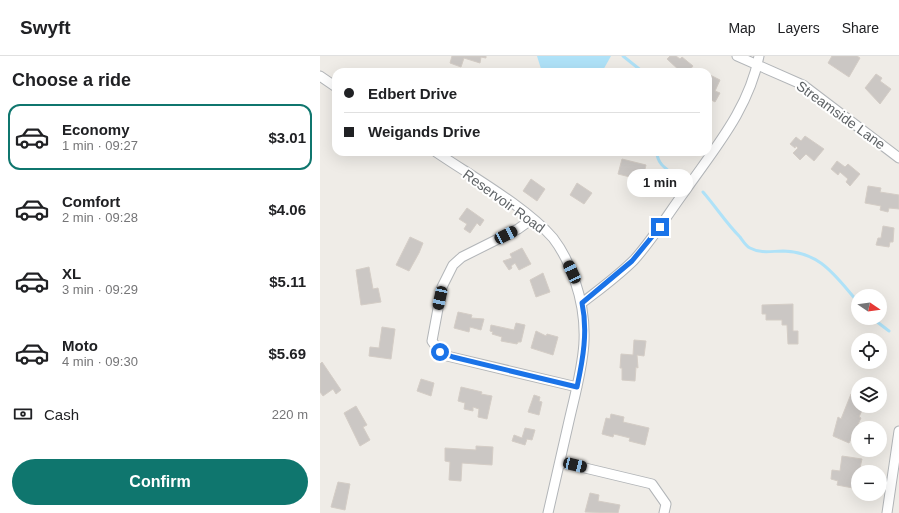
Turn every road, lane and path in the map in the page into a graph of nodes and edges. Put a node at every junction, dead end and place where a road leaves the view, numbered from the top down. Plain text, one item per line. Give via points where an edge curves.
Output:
1 (737, 56) edge
2 (758, 61) edge
3 (320, 76) edge
4 (332, 84) edge
5 (712, 154) edge
6 (442, 156) edge
7 (710, 156) edge
8 (899, 158) edge
9 (532, 219) junction
10 (582, 303) junction
11 (577, 387) junction
12 (899, 431) edge
13 (560, 462) junction
14 (548, 513) edge
15 (664, 513) edge
16 (887, 513) edge

1 - 2 street, Streamside Lane
2 - 5 street via 737,116
2 - 8 street, Streamside Lane via 803,85
3 - 4 street
6 - 9 street, Reservoir Road
7 - 10 street via 652,238 632,261
9 - 10 street, Reservoir Road via 560,247 572,272
9 - 11 street via 518,229 462,257 453,265 442,287 432,341 440,352 447,356
10 - 11 street, Reservoir Road via 585,344
11 - 13 street, Reservoir Road
12 - 16 street
13 - 14 street, Reservoir Road
13 - 15 street via 652,484 666,504

